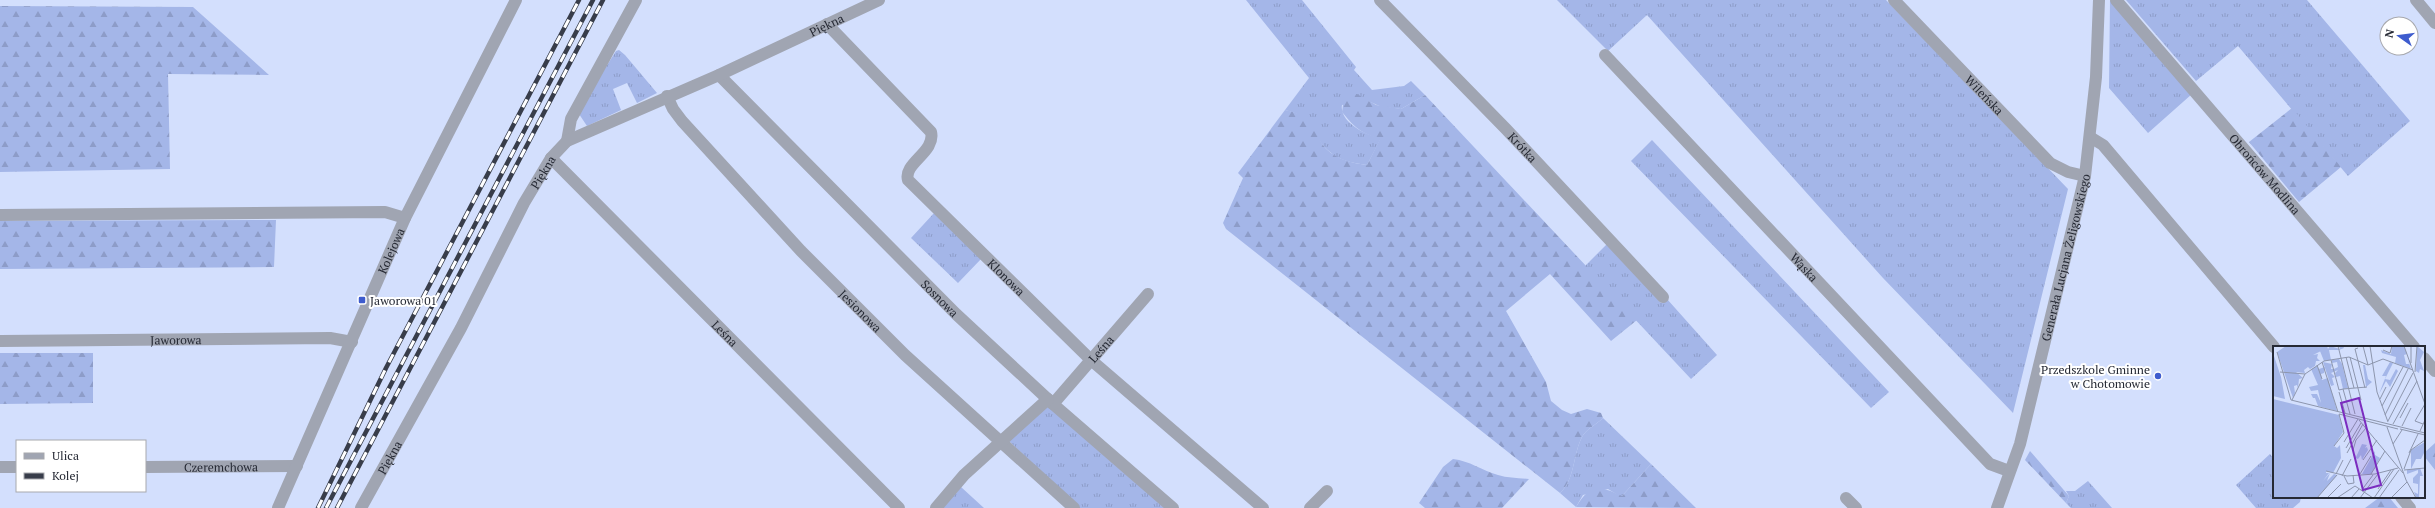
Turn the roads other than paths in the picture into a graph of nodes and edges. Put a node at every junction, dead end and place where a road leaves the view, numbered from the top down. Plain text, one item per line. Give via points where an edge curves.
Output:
1 (516, 0) edge
2 (636, 0) edge
3 (879, 0) edge
4 (1380, 0) edge
5 (1894, 0) edge
6 (2099, 0) edge
7 (2116, 0) edge
8 (2416, 0) edge
9 (2435, 23) edge
10 (827, 24) junction
11 (1606, 55) dead end
12 (719, 75) junction
13 (667, 96) junction
14 (2090, 137) junction
15 (567, 141) junction
16 (551, 158) junction
17 (2084, 176) junction
18 (0, 215) edge
19 (405, 218) junction
20 (1148, 294) dead end
21 (1663, 297) dead end
22 (0, 341) edge
23 (352, 342) junction
24 (2273, 346) edge
25 (2413, 346) edge
26 (2425, 359) edge
27 (1091, 360) junction
28 (2435, 371) edge
29 (1050, 401) junction
30 (1001, 443) junction
31 (297, 466) junction
32 (0, 467) edge
33 (16, 467) edge
34 (146, 467) edge
35 (2009, 471) junction
36 (1327, 491) dead end
37 (1846, 498) dead end
38 (2402, 498) edge
39 (278, 508) edge
40 (361, 508) edge
41 (899, 508) edge
42 (936, 508) edge
43 (1074, 508) edge
44 (1173, 508) edge
45 (1263, 508) edge
46 (1310, 508) edge
47 (1856, 508) edge
48 (1997, 508) edge
49 (2410, 508) edge

1 - 19 street, Kolejowa
2 - 15 street via 570,119
3 - 10 street, Piękna
4 - 21 street, Krótka via 1506,129
5 - 17 street, Wileńska via 2050,163
6 - 14 street, Generała Lucjana Żeligowskiego via 2096,77
7 - 25 street, Obrońców Modlina
8 - 9 street
10 - 12 street, Piękna
10 - 27 street, Klonowa via 931,132 927,149 910,170 908,180
11 - 35 street, Wąska via 1990,464
12 - 13 street, Piękna
12 - 29 street, Sosnowa via 956,314
13 - 15 street, Piękna
13 - 30 street, Jesionowa via 682,121 801,251 911,360
14 - 17 street, Generała Lucjana Żeligowskiego
14 - 24 street via 2103,145
15 - 16 street, Piękna
16 - 40 street, Piękna via 524,203 461,328
16 - 41 street, Leśna
17 - 35 street, Generała Lucjana Żeligowskiego via 2022,438
18 - 19 street via 384,212
19 - 23 street, Kolejowa
20 - 27 street, Leśna
22 - 23 street, Jaworowa via 330,338
23 - 31 street, Kolejowa
26 - 28 street
27 - 29 street, Leśna
27 - 45 street, Klonowa
29 - 30 street, Leśna
29 - 44 street, Sosnowa
30 - 42 street, Leśna via 964,475
30 - 43 street, Jesionowa
31 - 34 street, Czeremchowa
31 - 39 street, Kolejowa
32 - 33 street
35 - 48 street, Generała Lucjana Żeligowskiego
36 - 46 street
37 - 47 street
38 - 49 street

